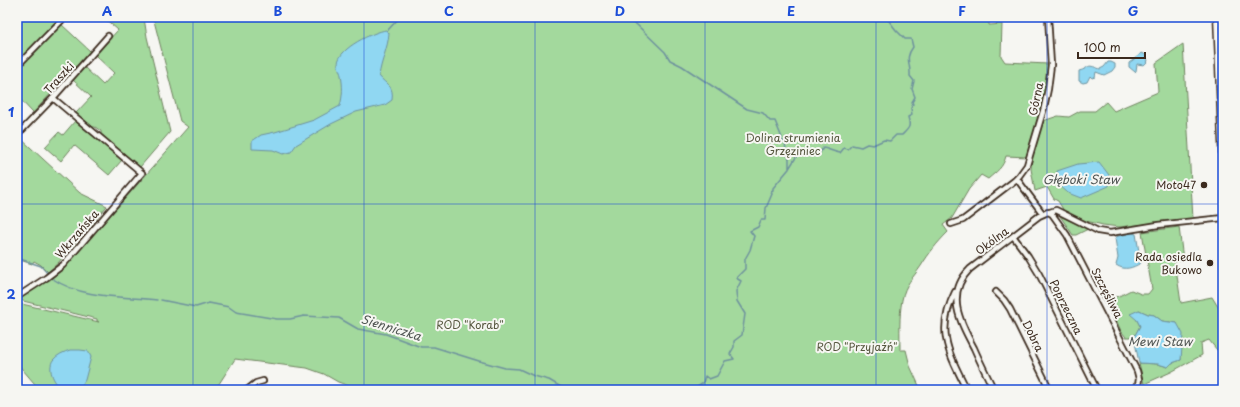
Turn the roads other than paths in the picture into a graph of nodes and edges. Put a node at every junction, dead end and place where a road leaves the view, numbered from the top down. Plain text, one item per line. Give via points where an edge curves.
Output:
1 (65, 17) edge
2 (1048, 17) edge
3 (1217, 17) edge
4 (108, 36) dead end
5 (1223, 37) edge
6 (1218, 42) junction
7 (17, 66) edge
8 (53, 98) junction
9 (17, 125) edge
10 (1223, 167) edge
11 (1016, 179) junction
12 (1050, 212) junction
13 (1042, 214) junction
14 (1223, 218) edge
15 (951, 224) dead end
16 (1013, 236) junction
17 (958, 288) junction
18 (996, 292) dead end
19 (17, 297) edge
20 (263, 381) dead end
21 (247, 390) edge
22 (967, 390) edge
23 (994, 390) edge
24 (1050, 390) edge
25 (1097, 390) edge
26 (1131, 390) edge

1 - 7 street
2 - 11 street, Górna via 1051,66 1046,98 1030,157
3 - 6 street
4 - 8 street, Traszki
5 - 6 street
6 - 10 street
8 - 9 street, Traszki via 22,130
8 - 19 street, Wkrzańska via 142,173 62,265
11 - 13 street
11 - 15 street, Górna via 963,220
12 - 13 street
12 - 14 street via 1056,210 1098,231 1110,233
12 - 26 street, Szczęśliwa via 1067,235 1137,372 1138,385
13 - 16 street, Okólna
16 - 17 street, Okólna via 970,269
16 - 25 street, Poprzeczna via 1044,283
17 - 22 street, Okólna via 947,312 946,339 950,354
17 - 23 street, Okólna via 956,304 960,320
18 - 24 street, Dobra via 1010,309
20 - 21 street

